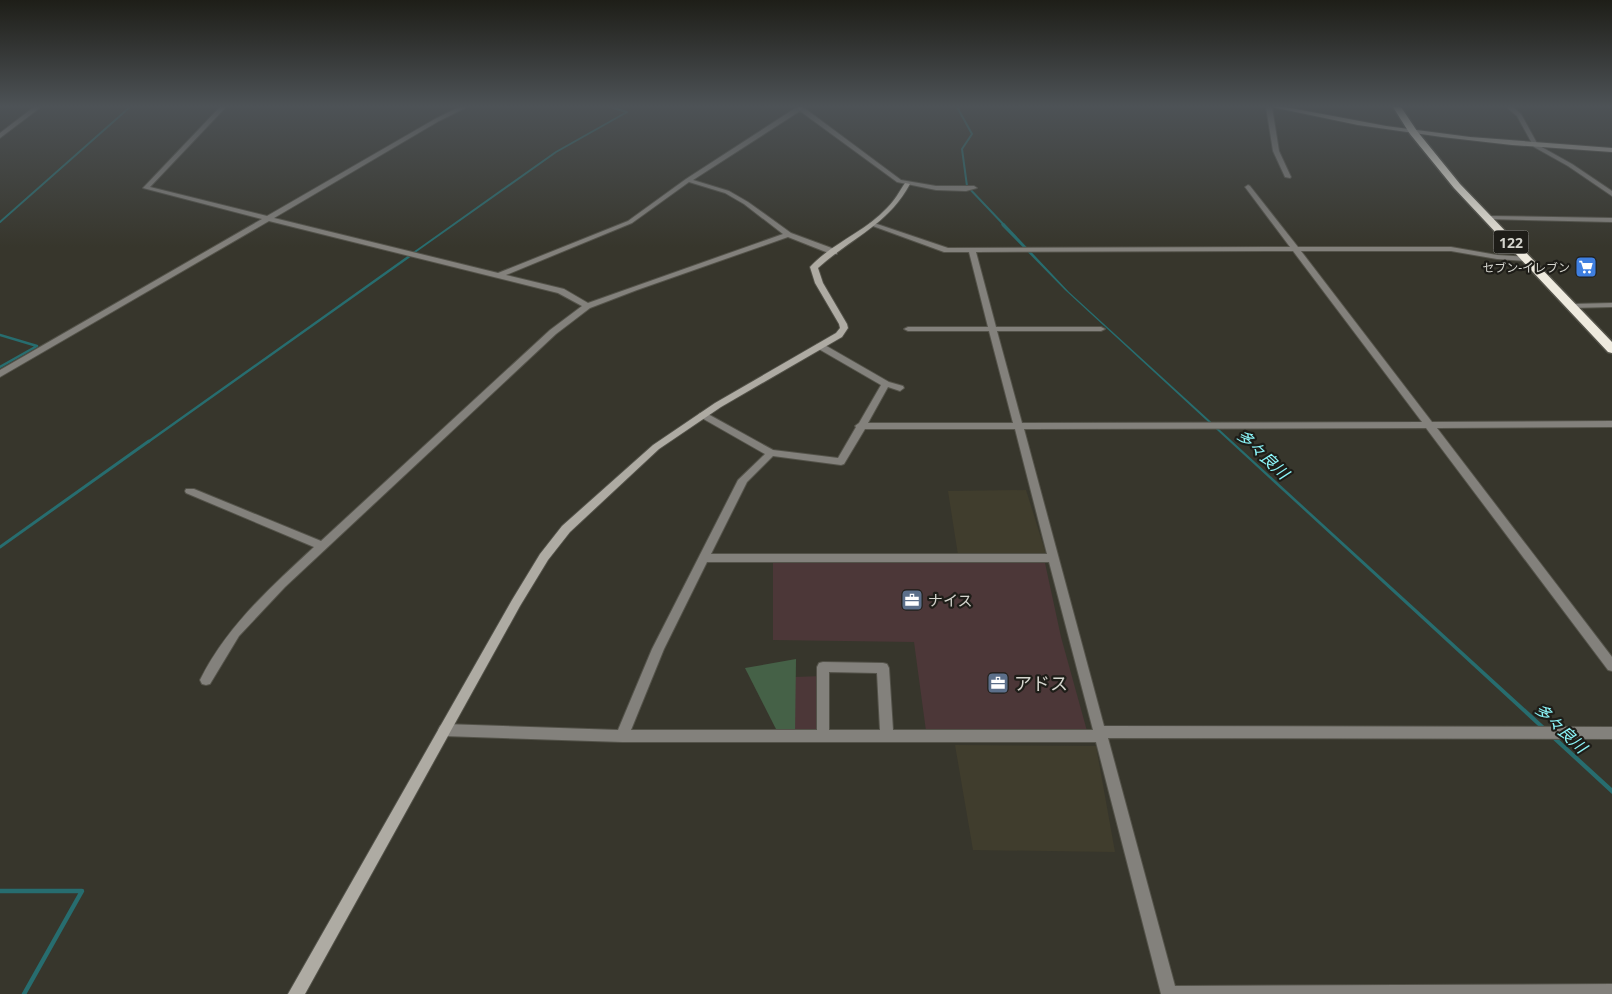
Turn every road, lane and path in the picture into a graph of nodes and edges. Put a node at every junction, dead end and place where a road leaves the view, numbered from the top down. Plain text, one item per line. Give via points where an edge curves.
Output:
1 (179, 153) edge
2 (379, 153) edge
3 (730, 153) edge
4 (862, 153) edge
5 (1277, 153) edge
6 (1430, 153) edge
7 (1549, 153) edge
8 (1288, 177) dead end
9 (688, 180) junction
10 (907, 184) junction
11 (974, 188) dead end
12 (1248, 188) dead end
13 (1612, 194) edge
14 (267, 218) junction
15 (1489, 218) junction
16 (1612, 220) edge
17 (872, 224) junction
18 (788, 234) junction
19 (1297, 250) junction
20 (972, 251) junction
21 (834, 252) junction
22 (1527, 259) junction
23 (497, 276) junction
24 (1612, 305) edge
25 (588, 306) junction
26 (1571, 306) junction
27 (993, 328) junction
28 (908, 329) dead end
29 (1101, 329) dead end
30 (820, 346) junction
31 (1612, 348) edge
32 (0, 374) edge
33 (886, 384) junction
34 (900, 388) dead end
35 (703, 415) junction
36 (1612, 424) edge
37 (1428, 425) junction
38 (860, 426) junction
39 (1019, 426) junction
40 (771, 453) junction
41 (190, 491) dead end
42 (322, 546) junction
43 (703, 558) junction
44 (1053, 558) junction
45 (1612, 666) edge
46 (206, 680) dead end
47 (444, 730) junction
48 (1612, 733) edge
49 (1101, 734) junction
50 (622, 736) junction
51 (823, 736) junction
52 (887, 736) junction
53 (1612, 992) edge
54 (296, 994) edge
55 (1169, 994) edge

1 - 14 street via 146,188
2 - 14 street
3 - 9 street
4 - 10 street
5 - 8 street
6 - 15 highway, 122
7 - 13 street
9 - 18 street via 727,192
9 - 23 street via 630,222
10 - 11 street
10 - 17 street via 896,202
12 - 19 street
14 - 23 street
14 - 32 street
15 - 16 street
15 - 22 highway, 122
17 - 20 street via 940,249
17 - 21 street
18 - 21 street
18 - 25 street
19 - 20 street
19 - 22 street via 1451,249
19 - 37 street
20 - 27 street
21 - 30 street via 817,264 814,272 844,328 840,335
22 - 26 highway, 122
23 - 25 street via 561,291
24 - 26 street
25 - 42 street via 539,344
26 - 31 highway, 122
27 - 28 street
27 - 29 street
27 - 39 street
30 - 33 street
30 - 35 street
33 - 34 street
33 - 38 street
35 - 40 street
35 - 47 street via 656,447 566,529 522,593
36 - 37 street
37 - 39 street
37 - 45 street
38 - 39 street
38 - 40 street via 841,462
39 - 44 street
40 - 43 street via 743,480
41 - 42 street
42 - 46 street via 235,633
43 - 44 street
43 - 50 street via 658,649
44 - 49 street
47 - 50 street
47 - 54 street
48 - 49 street
49 - 52 street
49 - 55 street
50 - 51 street
51 - 52 street
51 - 52 street via 823,667 883,668
53 - 55 street

